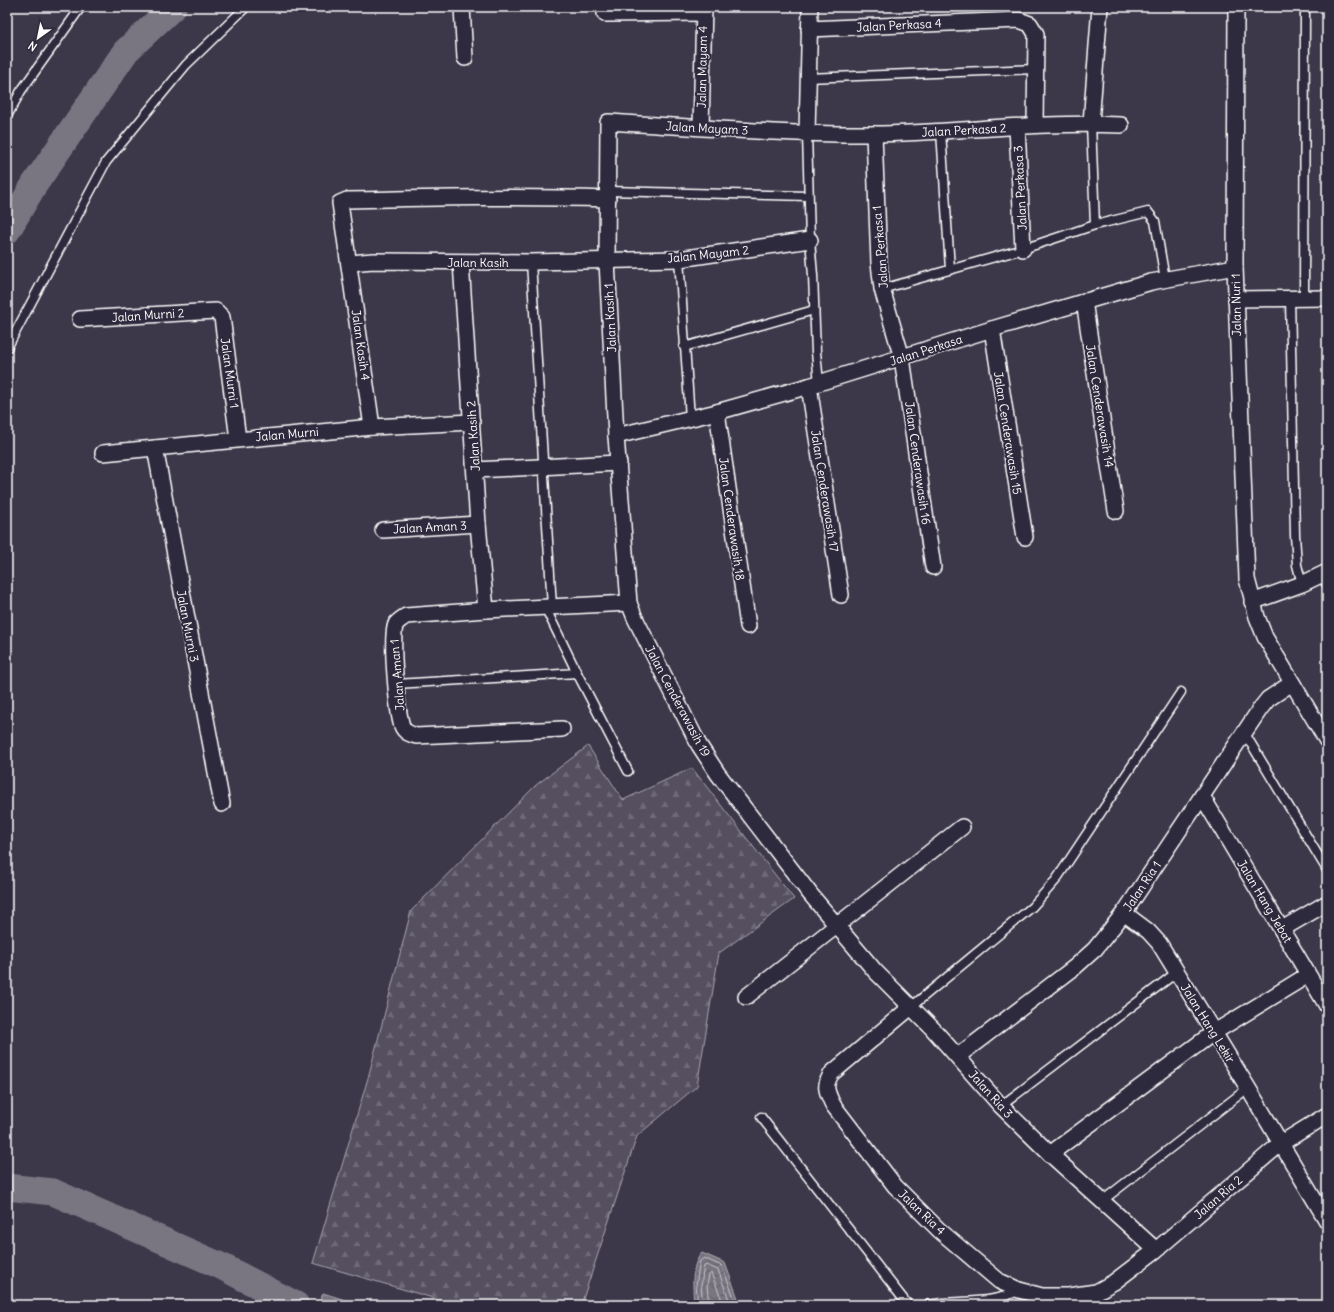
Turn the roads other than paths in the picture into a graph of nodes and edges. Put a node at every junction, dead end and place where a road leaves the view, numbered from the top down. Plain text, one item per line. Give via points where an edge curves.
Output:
1 (81, 7) edge
2 (246, 7) edge
3 (462, 7) edge
4 (810, 7) edge
5 (1100, 7) edge
6 (1236, 7) edge
7 (1305, 7) edge
8 (703, 10) edge
9 (605, 14) dead end
10 (809, 29) junction
11 (465, 58) dead end
12 (1036, 69) junction
13 (808, 78) junction
14 (7, 116) edge
15 (608, 122) joint
16 (1091, 123) junction
17 (1121, 125) dead end
18 (1035, 126) junction
19 (701, 127) junction
20 (1017, 127) junction
21 (941, 131) junction
22 (807, 133) junction
23 (874, 134) junction
24 (608, 195) junction
25 (808, 196) junction
26 (1095, 225) junction
27 (810, 240) junction
28 (1024, 248) junction
29 (679, 259) junction
30 (607, 261) junction
31 (461, 262) junction
32 (531, 262) junction
33 (350, 263) junction
34 (1235, 267) junction
35 (950, 269) junction
36 (1165, 279) junction
37 (882, 289) junction
38 (1297, 298) junction
39 (1327, 298) edge
40 (1236, 299) junction
41 (1084, 301) junction
42 (814, 310) junction
43 (216, 311) joint
44 (80, 319) dead end
45 (992, 329) junction
46 (684, 347) junction
47 (7, 348) edge
48 (902, 358) junction
49 (814, 384) junction
50 (717, 412) junction
51 (690, 418) junction
52 (472, 422) junction
53 (372, 427) junction
54 (616, 436) junction
55 (238, 439) junction
56 (155, 448) junction
57 (103, 453) dead end
58 (619, 463) junction
59 (543, 467) junction
60 (475, 470) junction
61 (1116, 511) dead end
62 (478, 524) junction
63 (383, 530) dead end
64 (1025, 537) dead end
65 (933, 567) dead end
66 (1325, 577) edge
67 (1302, 584) junction
68 (841, 595) dead end
69 (1252, 602) junction
70 (629, 603) junction
71 (548, 607) junction
72 (486, 610) junction
73 (748, 626) dead end
74 (577, 673) junction
75 (1292, 683) junction
76 (396, 684) junction
77 (1182, 692) dead end
78 (562, 728) dead end
79 (1244, 732) junction
80 (1327, 741) edge
81 (628, 771) dead end
82 (1202, 796) junction
83 (222, 804) dead end
84 (962, 827) dead end
85 (1327, 870) edge
86 (1327, 903) edge
87 (1124, 913) junction
88 (837, 926) junction
89 (1282, 929) junction
90 (1177, 972) junction
91 (1308, 975) junction
92 (746, 997) dead end
93 (1327, 1006) edge
94 (911, 1007) junction
95 (1213, 1033) junction
96 (958, 1056) junction
97 (1248, 1088) junction
98 (1001, 1106) junction
99 (1327, 1115) edge
100 (761, 1117) dead end
101 (1280, 1144) junction
102 (1050, 1154) junction
103 (1102, 1201) junction
104 (1327, 1221) edge
105 (1156, 1250) junction
106 (1019, 1290) junction
107 (908, 1305) edge
108 (927, 1305) edge

1 - 14 lane via 21,91
2 - 47 lane via 186,65 106,162
3 - 11 street
4 - 10 street
5 - 16 street
6 - 34 street, Jalan Nuri 1
7 - 38 lane
8 - 9 street
8 - 19 street, Jalan Mayam 4
10 - 12 street, Jalan Perkasa 4 via 1019,20 1030,24 1036,34
10 - 13 street
12 - 13 lane
12 - 18 street, Jalan Perkasa 4
13 - 22 street
15 - 19 street, Jalan Mayam 3
15 - 24 street, Jalan Kasih 1
16 - 17 street, Jalan Perkasa 2
16 - 18 street, Jalan Perkasa 2
16 - 26 lane
18 - 20 street, Jalan Perkasa 2
19 - 22 street, Jalan Mayam 3
20 - 21 street, Jalan Perkasa 2
20 - 28 street, Jalan Perkasa 3
21 - 23 street, Jalan Perkasa 2
21 - 35 lane
22 - 23 street, Jalan Perkasa 2
22 - 25 lane
23 - 37 street, Jalan Perkasa 1
24 - 25 lane
24 - 30 street, Jalan Kasih 1
24 - 33 street, Jalan Kasih 4 via 347,200 340,203
25 - 27 lane
26 - 28 lane
26 - 36 lane via 1148,212 1155,222
27 - 29 street, Jalan Mayam 2
27 - 42 lane
28 - 35 lane
29 - 30 street, Jalan Mayam 2
29 - 46 lane
30 - 32 street, Jalan Kasih
30 - 54 street, Jalan Kasih 1
31 - 32 street, Jalan Kasih
31 - 33 street, Jalan Kasih
31 - 52 street, Jalan Kasih 2
32 - 59 lane
33 - 53 street, Jalan Kasih 4
34 - 36 street, Jalan Perkasa
34 - 40 street, Jalan Nuri 1
35 - 37 lane
36 - 41 street, Jalan Perkasa
37 - 48 street, Jalan Perkasa 1
38 - 39 street
38 - 40 street
38 - 67 lane via 1295,535 1297,565
40 - 69 street, Jalan Nuri 1 via 1247,579
41 - 45 street, Jalan Perkasa
41 - 61 street, Jalan Cenderawasih 14
42 - 46 lane
42 - 49 lane
43 - 44 street, Jalan Murni 2
43 - 55 street, Jalan Murni 1 via 222,317
45 - 48 street, Jalan Perkasa
45 - 64 street, Jalan Cenderawasih 15
46 - 51 lane
48 - 49 street, Jalan Perkasa
48 - 65 street, Jalan Cenderawasih 16
49 - 50 street, Jalan Perkasa
49 - 68 street, Jalan Cenderawasih 17
50 - 51 street, Jalan Perkasa
50 - 73 street, Jalan Cenderawasih 18
51 - 54 street, Jalan Perkasa
52 - 53 street, Jalan Murni
52 - 60 street, Jalan Kasih 2
53 - 55 street, Jalan Murni
54 - 58 street, Jalan Cenderawasih 19
55 - 56 street, Jalan Murni
56 - 57 street, Jalan Murni
56 - 83 street, Jalan Murni 3
58 - 59 street
58 - 70 street, Jalan Cenderawasih 19
59 - 60 street
59 - 71 lane
60 - 62 street, Jalan Kasih 2
62 - 63 street, Jalan Aman 3
62 - 72 street, Jalan Kasih 2
66 - 67 street
67 - 69 street
69 - 75 street, Jalan Nuri 1 via 1266,637
70 - 71 street, Jalan Aman 1
70 - 88 street, Jalan Cenderawasih 19 via 699,745 732,793
71 - 72 street, Jalan Aman 1
71 - 74 lane
72 - 76 street, Jalan Aman 1 via 406,616 396,623 393,634
74 - 76 lane
74 - 81 lane
75 - 79 street, Jalan Ria 1 via 1268,699
75 - 80 street, Jalan Nuri 1
76 - 78 street, Jalan Aman 1 via 402,726 407,733 416,736
77 - 94 lane via 1056,880 1032,907
79 - 82 street, Jalan Ria 1
79 - 85 lane
82 - 87 street, Jalan Ria 1
82 - 89 street, Jalan Hang Jebat
84 - 88 street
86 - 89 street
87 - 90 street, Jalan Hang Lekir via 1154,937
87 - 96 street, Jalan Ria 1 via 1095,949 1075,967
88 - 92 street
88 - 94 street, Jalan Ria 3 via 875,971
89 - 91 street, Jalan Hang Jebat
90 - 95 street, Jalan Hang Lekir
90 - 98 lane
91 - 93 street, Jalan Hang Jebat
91 - 95 street
94 - 96 street, Jalan Ria 3
94 - 106 street, Jalan Ria 4 via 832,1073 826,1080 827,1090 833,1105 895,1186 939,1230 999,1281
95 - 97 street, Jalan Hang Lekir
95 - 102 street
96 - 98 street, Jalan Ria 3
97 - 101 street, Jalan Hang Lekir
97 - 103 lane
98 - 102 street, Jalan Ria 3
99 - 101 street, Jalan Ria 2
100 - 107 lane
101 - 104 street, Jalan Hang Lekir
101 - 105 street, Jalan Ria 2
102 - 103 street, Jalan Ria 3
103 - 105 street, Jalan Ria 3
105 - 106 street, Jalan Ria 4 via 1114,1282 1096,1292 1042,1296
106 - 108 lane via 993,1299

